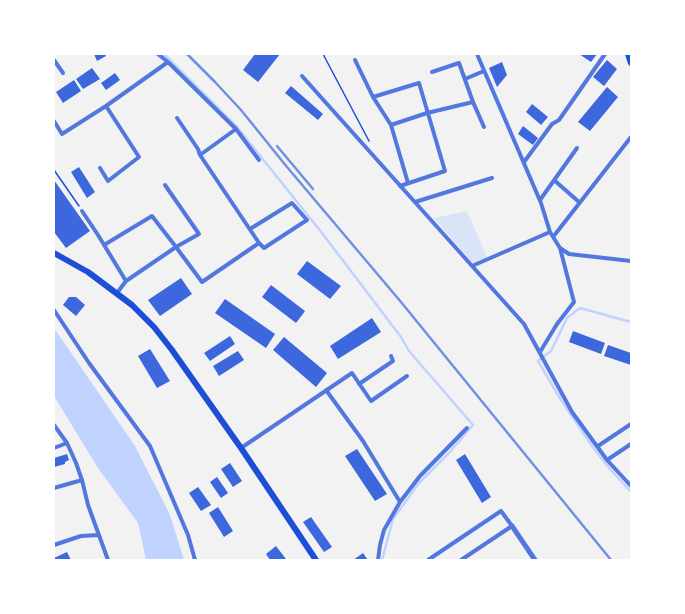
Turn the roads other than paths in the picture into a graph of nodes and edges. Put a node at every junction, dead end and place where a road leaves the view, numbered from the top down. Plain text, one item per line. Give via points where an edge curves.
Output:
1 (158, 54) edge
2 (477, 54) edge
3 (605, 54) edge
4 (628, 54) edge
5 (54, 60) edge
6 (356, 60) dead end
7 (168, 62) junction
8 (631, 63) edge
9 (484, 71) junction
10 (432, 72) dead end
11 (63, 73) dead end
12 (302, 76) dead end
13 (465, 79) junction
14 (374, 97) junction
15 (473, 102) junction
16 (106, 106) junction
17 (427, 113) junction
18 (177, 118) dead end
19 (54, 121) edge
20 (391, 125) junction
21 (484, 127) dead end
22 (236, 129) junction
23 (631, 137) edge
24 (577, 148) dead end
25 (200, 155) junction
26 (259, 160) dead end
27 (524, 162) junction
28 (100, 168) dead end
29 (492, 178) dead end
30 (554, 180) junction
31 (408, 183) junction
32 (165, 185) dead end
33 (400, 186) junction
34 (540, 200) junction
35 (415, 202) junction
36 (579, 202) junction
37 (82, 211) road end
38 (250, 229) junction
39 (550, 232) junction
40 (553, 237) junction
41 (259, 243) junction
42 (104, 245) junction
43 (176, 247) junction
44 (560, 248) junction
45 (54, 253) edge
46 (631, 261) edge
47 (472, 266) junction
48 (126, 281) junction
49 (116, 293) junction
50 (54, 310) edge
51 (540, 352) junction
52 (391, 356) dead end
53 (407, 376) dead end
54 (359, 384) junction
55 (326, 390) junction
56 (631, 424) edge
57 (54, 425) edge
58 (467, 428) dead end
59 (67, 443) junction
60 (631, 444) edge
61 (598, 446) junction
62 (54, 448) edge
63 (241, 448) junction
64 (607, 460) junction
65 (82, 480) junction
66 (631, 486) edge
67 (54, 488) edge
68 (400, 502) junction
69 (512, 526) junction
70 (98, 534) junction
71 (54, 545) edge
72 (108, 560) edge
73 (195, 560) edge
74 (316, 560) edge
75 (378, 560) edge
76 (428, 560) edge
77 (461, 560) edge
78 (535, 560) edge

1 - 7 street
2 - 9 street
3 - 27 street via 559,120 552,124
4 - 8 main road
5 - 11 street
6 - 14 street
7 - 16 street
7 - 22 street
9 - 13 street
9 - 27 street
10 - 13 street via 459,63
12 - 33 street
13 - 15 street
14 - 17 street via 419,83
14 - 20 street
15 - 17 street
15 - 21 street
16 - 19 street via 62,134
16 - 28 street via 139,157 108,181
17 - 20 street
17 - 31 street via 445,171
18 - 25 street
20 - 31 street
22 - 25 street
22 - 26 street
23 - 36 street
24 - 30 street
25 - 38 street
27 - 34 street
29 - 35 street
30 - 34 street
30 - 36 street
31 - 33 street
32 - 43 street via 199,234
33 - 35 street
34 - 39 street
35 - 47 street
36 - 40 street
37 - 42 street
38 - 41 street
38 - 41 street via 292,203 307,220 264,248
39 - 40 street
39 - 47 street
40 - 44 street
41 - 43 street via 202,282
42 - 43 street via 152,216
42 - 48 street
43 - 48 street
44 - 46 street via 569,254
44 - 51 street via 574,302
45 - 49 main road via 88,272
47 - 51 street via 524,324
48 - 49 street
49 - 63 main road via 154,326
50 - 73 street via 150,446 188,535
51 - 61 street via 572,412
52 - 54 street via 393,361
53 - 54 street via 371,402
54 - 55 street via 352,373
55 - 63 street
55 - 68 street via 363,441
56 - 61 street
57 - 59 street
58 - 68 street via 420,476
59 - 62 street
59 - 65 street
60 - 64 street
61 - 64 street
63 - 74 main road
64 - 66 street
65 - 67 street
65 - 70 street
68 - 75 street via 384,530
69 - 76 street via 501,511
69 - 77 street
69 - 78 street
70 - 71 street via 81,536
70 - 72 street

